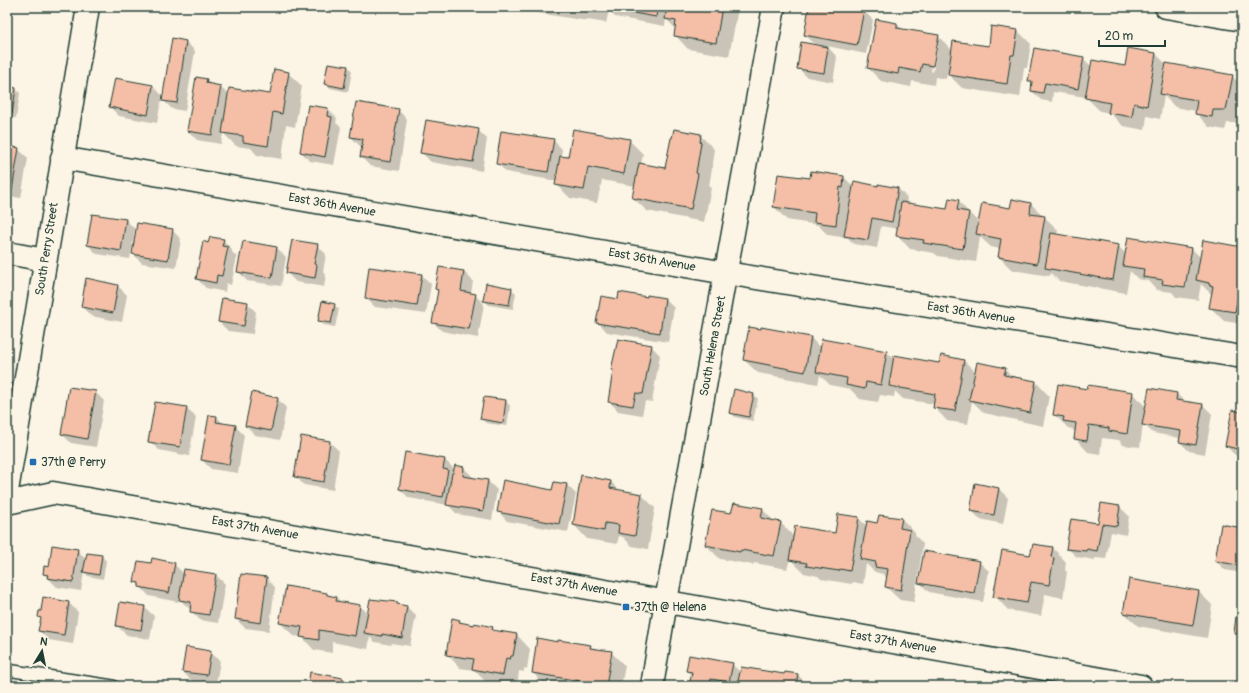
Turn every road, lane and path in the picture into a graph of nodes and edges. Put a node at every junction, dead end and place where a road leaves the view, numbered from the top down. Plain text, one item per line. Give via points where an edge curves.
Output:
1 (88, 7) edge
2 (774, 7) edge
3 (1166, 7) edge
4 (1242, 20) edge
5 (62, 158) junction
6 (7, 253) edge
7 (45, 260) junction
8 (726, 273) junction
9 (1242, 357) edge
10 (7, 491) edge
11 (7, 503) edge
12 (666, 601) junction
13 (7, 670) edge
14 (113, 686) edge
15 (652, 686) edge
16 (1141, 686) edge

1 - 5 street, South Perry Street
2 - 8 street, South Helena Street
3 - 4 street
5 - 7 street, South Perry Street
5 - 8 street, East 36th Avenue
6 - 7 street
7 - 10 street, South Perry Street
8 - 9 street, East 36th Avenue
8 - 12 street, South Helena Street
11 - 12 street, East 37th Avenue via 54,493
12 - 15 street, South Helena Street
12 - 16 street, East 37th Avenue
13 - 14 lane

